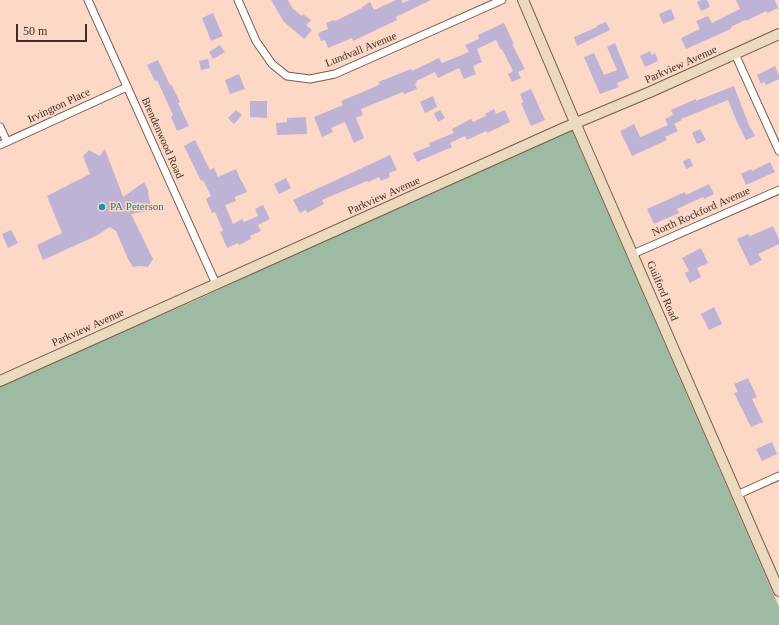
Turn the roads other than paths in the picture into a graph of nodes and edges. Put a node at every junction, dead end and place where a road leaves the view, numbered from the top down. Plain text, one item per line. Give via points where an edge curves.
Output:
1 (88, 0) edge
2 (238, 0) edge
3 (502, 0) edge
4 (523, 0) edge
5 (779, 34) edge
6 (735, 54) junction
7 (127, 87) junction
8 (576, 122) junction
9 (0, 127) edge
10 (3, 143) edge
11 (779, 151) edge
12 (779, 190) edge
13 (633, 254) junction
14 (216, 284) junction
15 (0, 381) edge
16 (779, 476) edge
17 (737, 495) junction
18 (779, 591) edge

1 - 7 street, Brendenwood Road
2 - 3 street, Lundvall Avenue via 256,41 272,64 287,76 310,79 336,74
4 - 8 street, Guilford Road
5 - 6 street, Parkview Avenue
6 - 8 street, Parkview Avenue
6 - 11 street
7 - 10 street, Irvington Place
7 - 14 street, Brendenwood Road
8 - 13 street, Guilford Road
8 - 14 street, Parkview Avenue
9 - 10 street
12 - 13 street, North Rockford Avenue
13 - 17 street, Guilford Road
14 - 15 street, Parkview Avenue
16 - 17 street
17 - 18 street, Guilford Road

